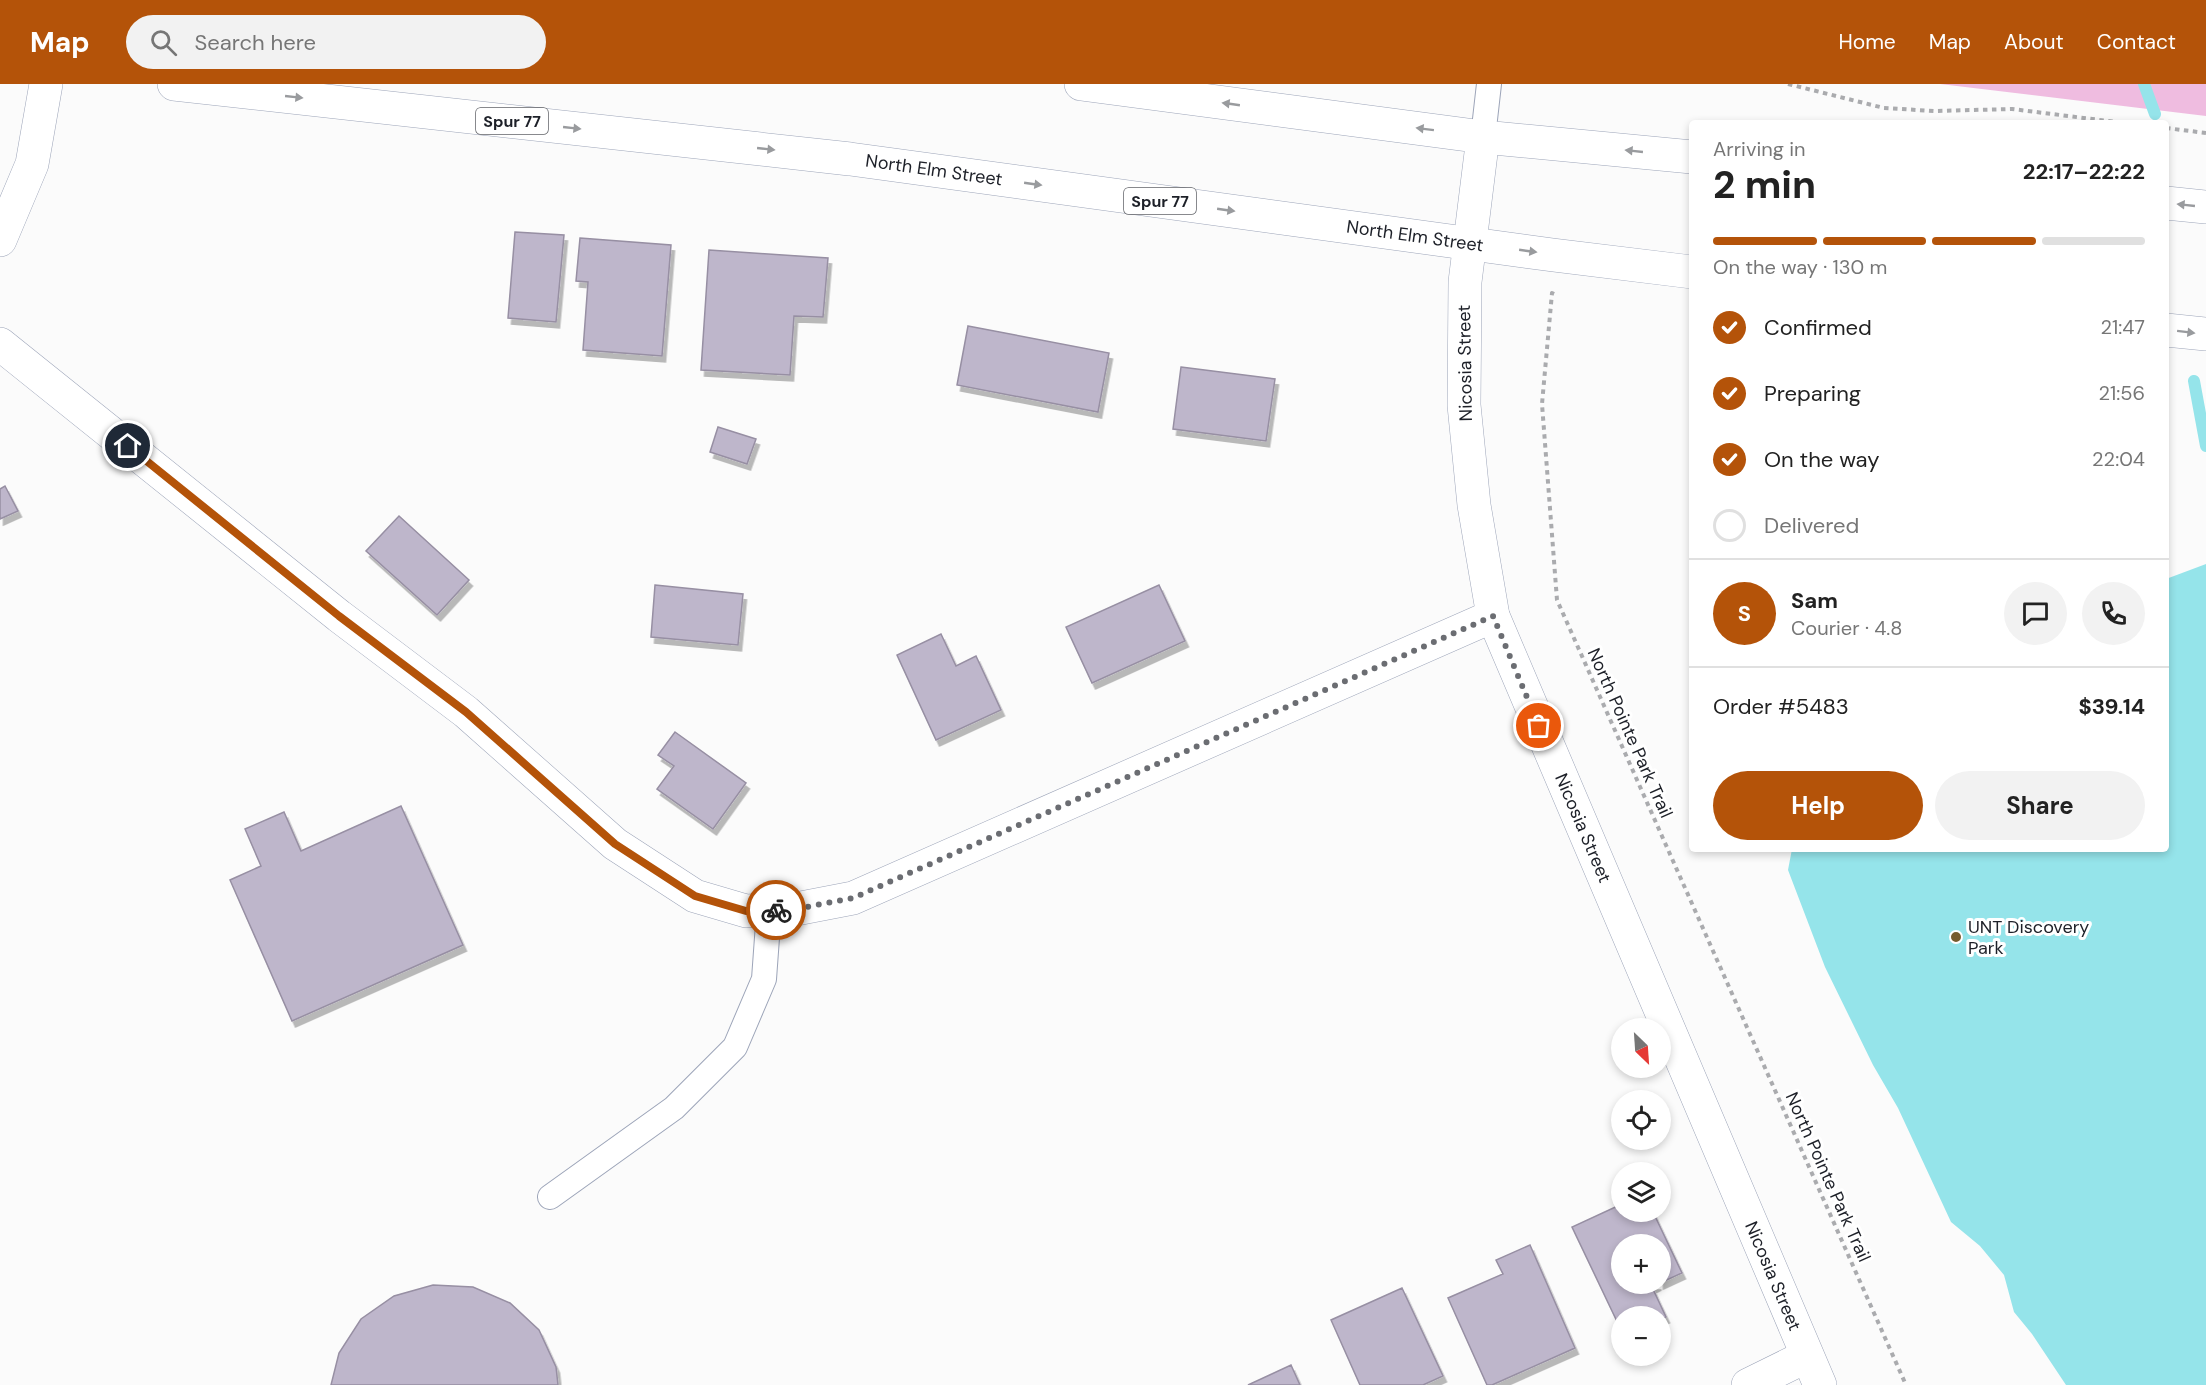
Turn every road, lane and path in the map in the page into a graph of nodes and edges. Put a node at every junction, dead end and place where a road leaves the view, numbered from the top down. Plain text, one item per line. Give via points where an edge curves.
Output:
1 (45, 84) edge
2 (174, 84) edge
3 (1082, 84) edge
4 (1489, 84) edge
5 (1788, 84) edge
6 (2100, 120) edge
7 (2169, 128) edge
8 (2206, 133) edge
9 (1483, 137) junction
10 (1689, 157) edge
11 (2169, 203) edge
12 (2206, 207) edge
13 (0, 240) edge
14 (1470, 243) junction
15 (1689, 272) edge
16 (1564, 295) dead end
17 (2169, 330) edge
18 (2206, 334) edge
19 (0, 344) edge
20 (1493, 616) junction
21 (769, 910) junction
22 (549, 1197) dead end
23 (1813, 1371) edge
24 (1748, 1385) edge
25 (1906, 1385) edge

1 - 13 street via 32,164
2 -> 14 street, North Elm Street / Spur 77 via 850,159
9 -> 3 street
4 - 9 lane
5 - 6 path via 1884,108 2012,109
7 - 8 path
10 -> 9 street
9 - 14 street, Nicosia Street
12 -> 11 street
14 -> 15 street, North Elm Street / Spur 77
14 - 20 street, Nicosia Street via 1465,282 1464,405 1474,505
16 - 25 path, North Pointe Park Trail via 1552,293 1542,404 1557,600
17 -> 18 street
19 - 21 street via 339,616 466,712 615,844 695,896 746,911
20 - 21 street via 853,898
20 - 23 street, Nicosia Street
21 - 22 lane via 764,979 735,1047 674,1108
23 - 24 street

